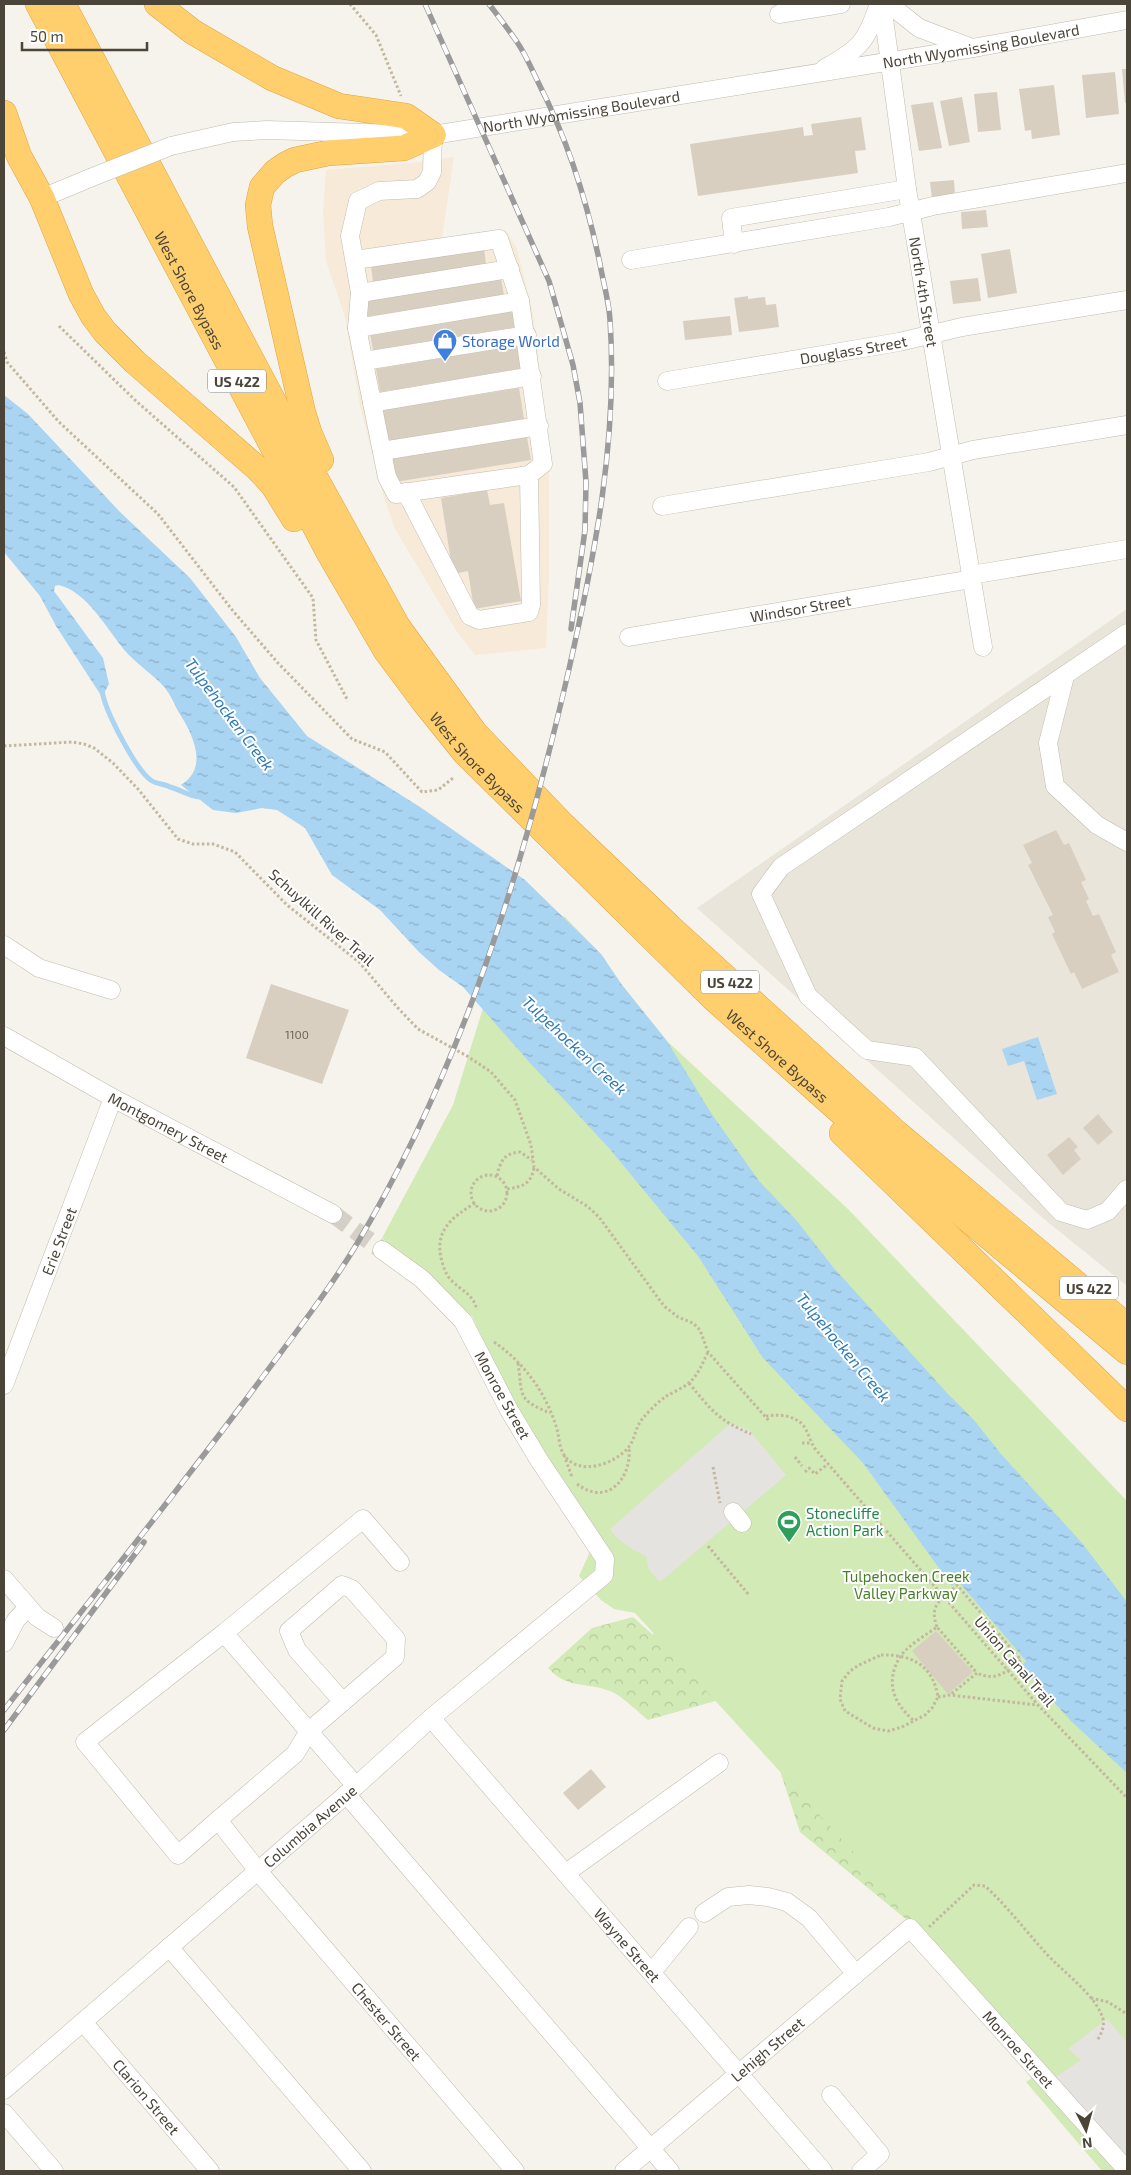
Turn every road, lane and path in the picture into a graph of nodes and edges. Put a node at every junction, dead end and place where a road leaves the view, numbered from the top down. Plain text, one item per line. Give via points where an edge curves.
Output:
1 (38, 4) edge
2 (63, 4) edge
3 (157, 4) edge
4 (350, 4) edge
5 (841, 4) edge
6 (881, 4) edge
7 (889, 4) edge
8 (779, 14) dead end
9 (1127, 20) edge
10 (973, 48) junction
11 (891, 62) junction
12 (816, 74) junction
13 (4, 113) edge
14 (406, 116) junction
15 (433, 135) junction
16 (1127, 173) edge
17 (907, 189) junction
18 (42, 198) junction
19 (911, 212) junction
20 (734, 244) junction
21 (355, 260) junction
22 (631, 260) dead end
23 (510, 269) junction
24 (360, 293) junction
25 (1127, 300) edge
26 (520, 301) junction
27 (59, 326) dead end
28 (357, 328) junction
29 (527, 335) junction
30 (931, 335) junction
31 (4, 352) edge
32 (364, 362) junction
33 (532, 376) junction
34 (667, 381) dead end
35 (372, 402) junction
36 (1127, 425) edge
37 (539, 426) junction
38 (382, 451) junction
39 (951, 456) junction
40 (529, 475) junction
41 (406, 492) junction
42 (662, 506) dead end
43 (1127, 549) edge
44 (972, 577) junction
45 (1127, 633) edge
46 (629, 637) dead end
47 (983, 647) dead end
48 (433, 675) junction
49 (1065, 676) junction
50 (348, 701) dead end
51 (458, 744) junction
52 (4, 746) edge
53 (453, 778) dead end
54 (1127, 844) edge
55 (589, 877) junction
56 (4, 946) edge
57 (111, 990) dead end
58 (4, 1036) edge
59 (113, 1098) junction
60 (532, 1160) junction
61 (534, 1167) junction
62 (497, 1176) junction
63 (507, 1189) junction
64 (1127, 1189) edge
65 (475, 1203) junction
66 (333, 1214) tunnel mouth
67 (382, 1250) tunnel mouth
68 (1051, 1264) junction
69 (1127, 1313) edge
70 (478, 1314) dead end
71 (1127, 1326) edge
72 (491, 1340) dead end
73 (708, 1352) junction
74 (1127, 1352) edge
75 (518, 1362) junction
76 (689, 1383) junction
77 (4, 1384) edge
78 (1127, 1409) edge
79 (551, 1413) junction
80 (766, 1416) junction
81 (770, 1422) dead end
82 (751, 1434) dead end
83 (802, 1443) dead end
84 (810, 1443) junction
85 (629, 1447) junction
86 (564, 1454) junction
87 (795, 1458) dead end
88 (828, 1464) junction
89 (802, 1466) dead end
90 (713, 1467) dead end
91 (805, 1472) dead end
92 (732, 1516) dead end
93 (708, 1546) dead end
94 (605, 1559) joint
95 (400, 1562) dead end
96 (4, 1578) edge
97 (749, 1595) dead end
98 (944, 1596) junction
99 (28, 1607) junction
100 (937, 1627) junction
101 (54, 1628) dead end
102 (224, 1633) junction
103 (4, 1643) edge
104 (901, 1656) junction
105 (1008, 1670) junction
106 (977, 1673) junction
107 (950, 1695) junction
108 (938, 1696) junction
109 (343, 1702) junction
110 (1038, 1705) junction
111 (431, 1718) junction
112 (913, 1720) junction
113 (309, 1731) junction
114 (719, 1763) dead end
115 (351, 1790) junction
116 (1127, 1798) edge
117 (218, 1820) junction
118 (258, 1871) junction
119 (566, 1873) junction
120 (704, 1912) dead end
121 (689, 1927) dead end
122 (914, 1933) junction
123 (169, 1947) junction
124 (652, 1972) junction
125 (856, 1974) junction
126 (1090, 1998) junction
127 (1127, 2014) edge
128 (83, 2022) junction
129 (1097, 2041) dead end
130 (738, 2072) junction
131 (4, 2090) edge
132 (831, 2095) dead end
133 (4, 2113) edge
134 (650, 2149) junction
135 (1127, 2170) edge
136 (54, 2171) edge
137 (210, 2171) edge
138 (362, 2171) edge
139 (515, 2171) edge
140 (624, 2171) edge
141 (670, 2171) edge
142 (823, 2171) edge
143 (861, 2171) edge

1 - 51 highway, West Shore Bypass / US 422 via 329,553 386,651
2 - 48 highway, West Shore Bypass / US 422 via 284,423 398,627
3 - 14 highway via 193,32 272,78 338,106
4 - 14 path via 376,35 399,89
5 - 8 street
6 - 11 street, North 4th Street
6 - 12 street via 859,47
7 - 10 street via 919,28
9 - 10 street, North Wyomissing Boulevard
10 - 11 street, North Wyomissing Boulevard
11 - 12 street, North Wyomissing Boulevard
11 - 17 street, North 4th Street
12 - 15 street, North Wyomissing Boulevard
13 - 18 highway via 19,156
14 - 15 highway
15 - 18 street, North Wyomissing Boulevard, bridge via 267,130 233,132 171,146
15 - 21 street via 432,172 427,182 417,189 379,191 358,201 350,236
15 - 48 highway via 404,148 328,153 295,160 270,177 262,187 258,205 262,236 308,432
16 - 19 street
17 - 19 street, North 4th Street
17 - 20 street via 731,218
18 - 51 highway via 81,294 105,332 273,485 372,655
19 - 20 street
19 - 30 street, North 4th Street
20 - 22 street
21 - 23 street via 498,239
21 - 24 street
23 - 24 street
23 - 26 street
24 - 28 street
25 - 30 street, Douglass Street
26 - 28 street
26 - 29 street
27 - 50 path via 136,401 234,487 313,598 316,640
28 - 32 street
29 - 32 street
29 - 33 street
30 - 34 street, Douglass Street
30 - 39 street, North 4th Street
31 - 53 path via 8,362 59,422 158,514 232,611 352,738 385,752 422,792 438,790
32 - 35 street
33 - 35 street
33 - 37 street
35 - 38 street
36 - 39 street
37 - 38 street
37 - 40 street via 543,464
38 - 41 street via 387,477 396,494
39 - 42 street
39 - 44 street, North 4th Street
40 - 41 street
40 - 41 street via 529,612 480,620 470,616
43 - 44 street, Windsor Street
44 - 46 street, Windsor Street
44 - 47 street, North 4th Street
45 - 49 street
48 - 68 highway, West Shore Bypass / US 422 via 475,733 563,825 670,927 898,1134
49 - 54 street via 1048,743 1055,786 1097,825
49 - 64 street via 782,867 761,894 808,996 868,1050 915,1057 1061,1212 1087,1220 1108,1211
51 - 55 highway, West Shore Bypass / US 422
52 - 60 path, Schuylkill River Trail via 72,742 94,748 138,789 178,839 193,844 213,844 235,852 287,904 359,962 418,1029 491,1072 515,1100 531,1145
55 - 74 highway, West Shore Bypass / US 422 via 713,998 863,1132
55 - 78 highway via 886,1178
56 - 57 street via 39,968
58 - 59 street, Montgomery Street
59 - 66 street, Montgomery Street
59 - 77 street, Erie Street
60 - 61 path, Schuylkill River Trail
60 - 62 path via 520,1152 507,1155 500,1163
61 - 63 path via 527,1184
61 - 73 path via 558,1189 599,1217 664,1306 700,1330
62 - 63 path
62 - 65 path via 485,1175 475,1181 471,1192
63 - 65 path via 505,1201 497,1209 484,1210
65 - 70 path via 453,1216 442,1231 439,1246 448,1277 472,1297
67 - 94 street, Monroe Street via 422,1279 464,1321 508,1410
68 - 69 highway, US 422
68 - 71 highway, West Shore Bypass
72 - 75 path
73 - 76 path
73 - 80 path
75 - 79 path via 532,1377
75 - 79 path via 525,1400
76 - 82 path via 715,1415
76 - 85 path via 663,1399 642,1418
79 - 86 path
80 - 81 path
80 - 84 path, Union Canal Trail via 778,1414 793,1418 802,1424
83 - 84 path
84 - 88 path, Union Canal Trail
85 - 86 path via 607,1464 594,1466 572,1462
85 - 86 path via 630,1459 623,1479 616,1487 605,1491 584,1490 576,1484
87 - 89 path
88 - 91 path via 815,1474 809,1468
88 - 98 path, Union Canal Trail
90 - 92 path
93 - 97 path
94 - 111 street, Columbia Avenue via 604,1575
95 - 102 street via 363,1519
96 - 99 street
98 - 100 path via 934,1613
98 - 105 path, Union Canal Trail
98 - 105 path via 957,1585 1021,1660
99 - 101 street
99 - 103 street via 16,1620
100 - 104 path
100 - 106 path
102 - 113 street
102 - 117 street via 85,1742 178,1855
104 - 108 path via 914,1659 932,1677
104 - 112 path via 892,1688 900,1708
104 - 112 path via 870,1659 850,1671 842,1681 840,1699 845,1710 880,1731 902,1727
105 - 106 path via 995,1677
105 - 110 path, Union Canal Trail
106 - 107 path
107 - 108 path
107 - 110 path
108 - 112 path via 925,1715
109 - 109 street via 395,1657 396,1639 352,1589 342,1585 289,1631 297,1650
109 - 113 street
110 - 116 path, Union Canal Trail
111 - 115 street, Columbia Avenue
111 - 119 street, Wayne Street
113 - 115 street
113 - 117 street via 295,1754
114 - 119 street
115 - 118 street, Columbia Avenue
115 - 134 street
117 - 118 street, Chester Street
118 - 123 street, Columbia Avenue
118 - 139 street, Chester Street
119 - 124 street, Wayne Street
120 - 125 street via 728,1897 749,1895 786,1902 809,1918
121 - 124 street
122 - 125 street, Lehigh Street
122 - 126 path via 974,1885 985,1886
122 - 135 street, Monroe Street
123 - 128 street, Columbia Avenue
123 - 138 street
124 - 130 street, Wayne Street
125 - 130 street, Lehigh Street
126 - 127 path via 1108,2002
126 - 129 path via 1103,2016 1104,2024
128 - 131 street, Columbia Avenue
128 - 137 street, Clarion Street
130 - 134 street, Lehigh Street
130 - 142 street, Wayne Street
132 - 143 street via 880,2154
133 - 136 street
134 - 140 street, Lehigh Street
134 - 141 street

